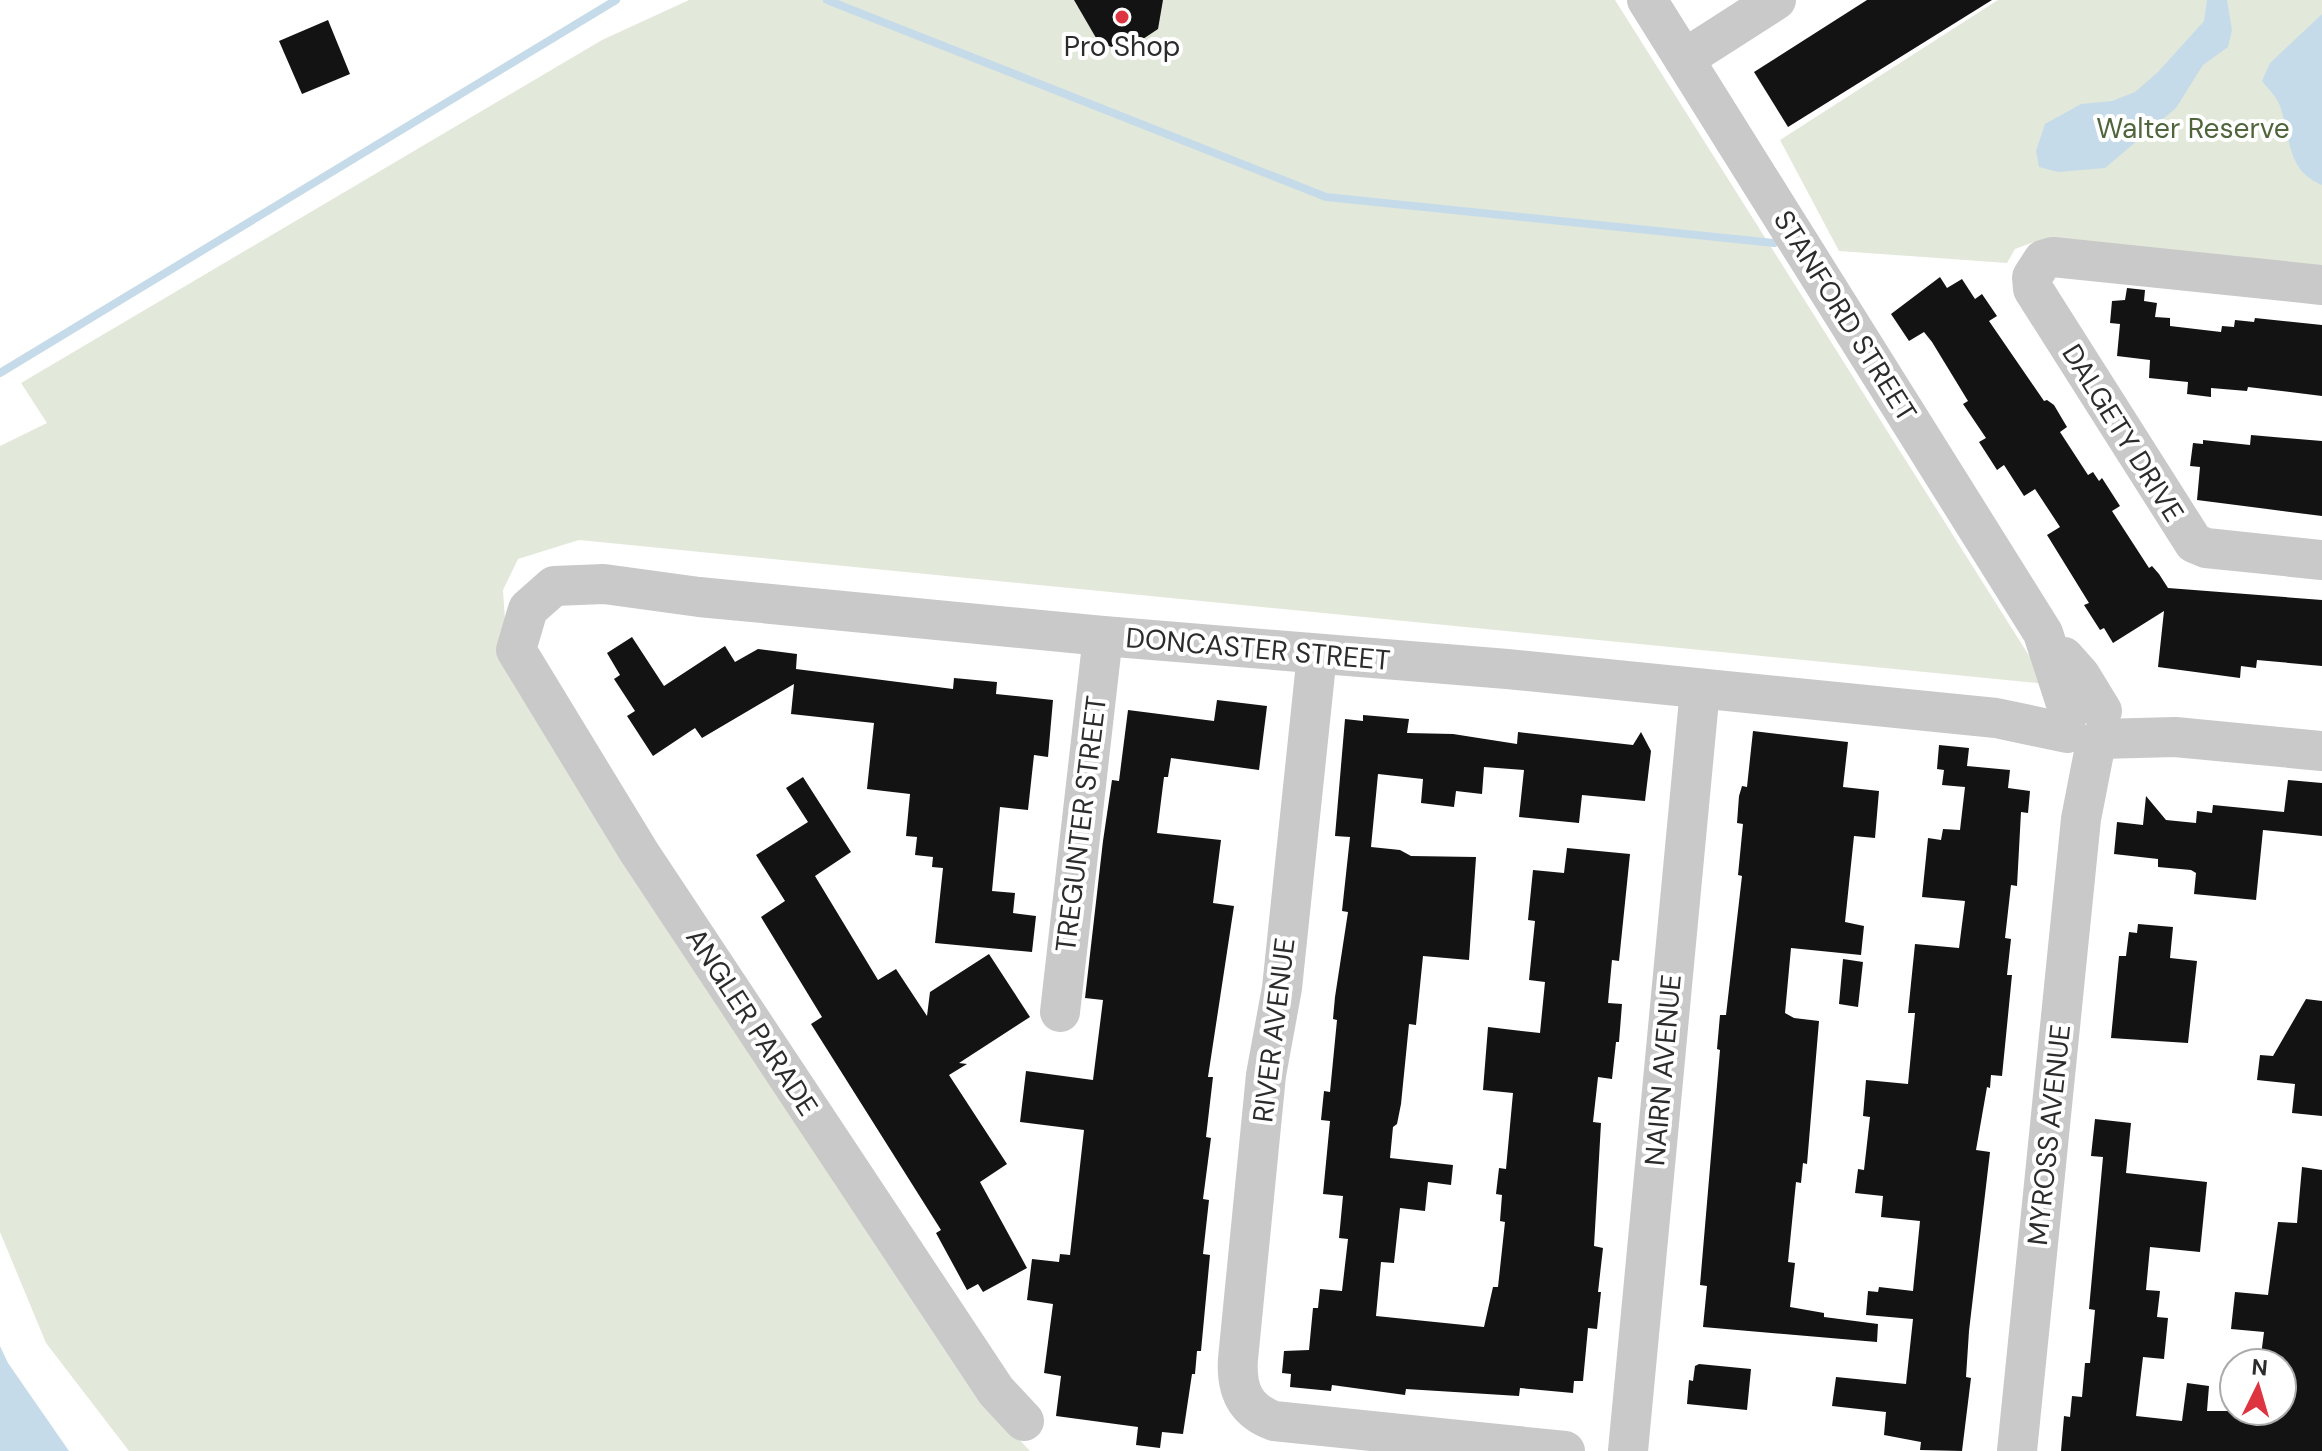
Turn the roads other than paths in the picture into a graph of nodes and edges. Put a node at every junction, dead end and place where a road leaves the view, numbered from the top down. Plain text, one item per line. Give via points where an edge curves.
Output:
1 (1647, 0) edge
2 (1776, 0) edge
3 (1684, 59) junction
4 (2322, 285) edge
5 (2322, 560) edge
6 (528, 609) joint
7 (1103, 636) junction
8 (1317, 654) junction
9 (1700, 689) junction
10 (2085, 727) junction
11 (2322, 751) edge
12 (1060, 1012) dead end
13 (1024, 1421) dead end
14 (1565, 1451) edge
15 (1628, 1451) edge
16 (2017, 1451) edge

1 - 3 street, STANFORD STREET
2 - 3 street
3 - 10 street, STANFORD STREET via 2043,633 2080,675
4 - 5 street, DALGETY DRIVE via 2053,257 2036,267 2032,277 2033,289 2185,532 2206,548
6 - 7 street, DONCASTER STREET via 554,586 604,584
6 - 13 street, ANGLER PARADE via 516,650 540,691 639,852 996,1391
7 - 8 street, DONCASTER STREET
7 - 12 street, TREGUNTER STREET
8 - 9 street, DONCASTER STREET
8 - 14 street, RIVER AVENUE via 1282,988 1266,1075 1238,1359 1240,1390 1247,1404 1265,1418 1286,1423
9 - 10 street, DONCASTER STREET
9 - 15 street, NAIRN AVENUE
10 - 11 street, DONCASTER STREET
10 - 16 street, MYROSS AVENUE via 2081,819

